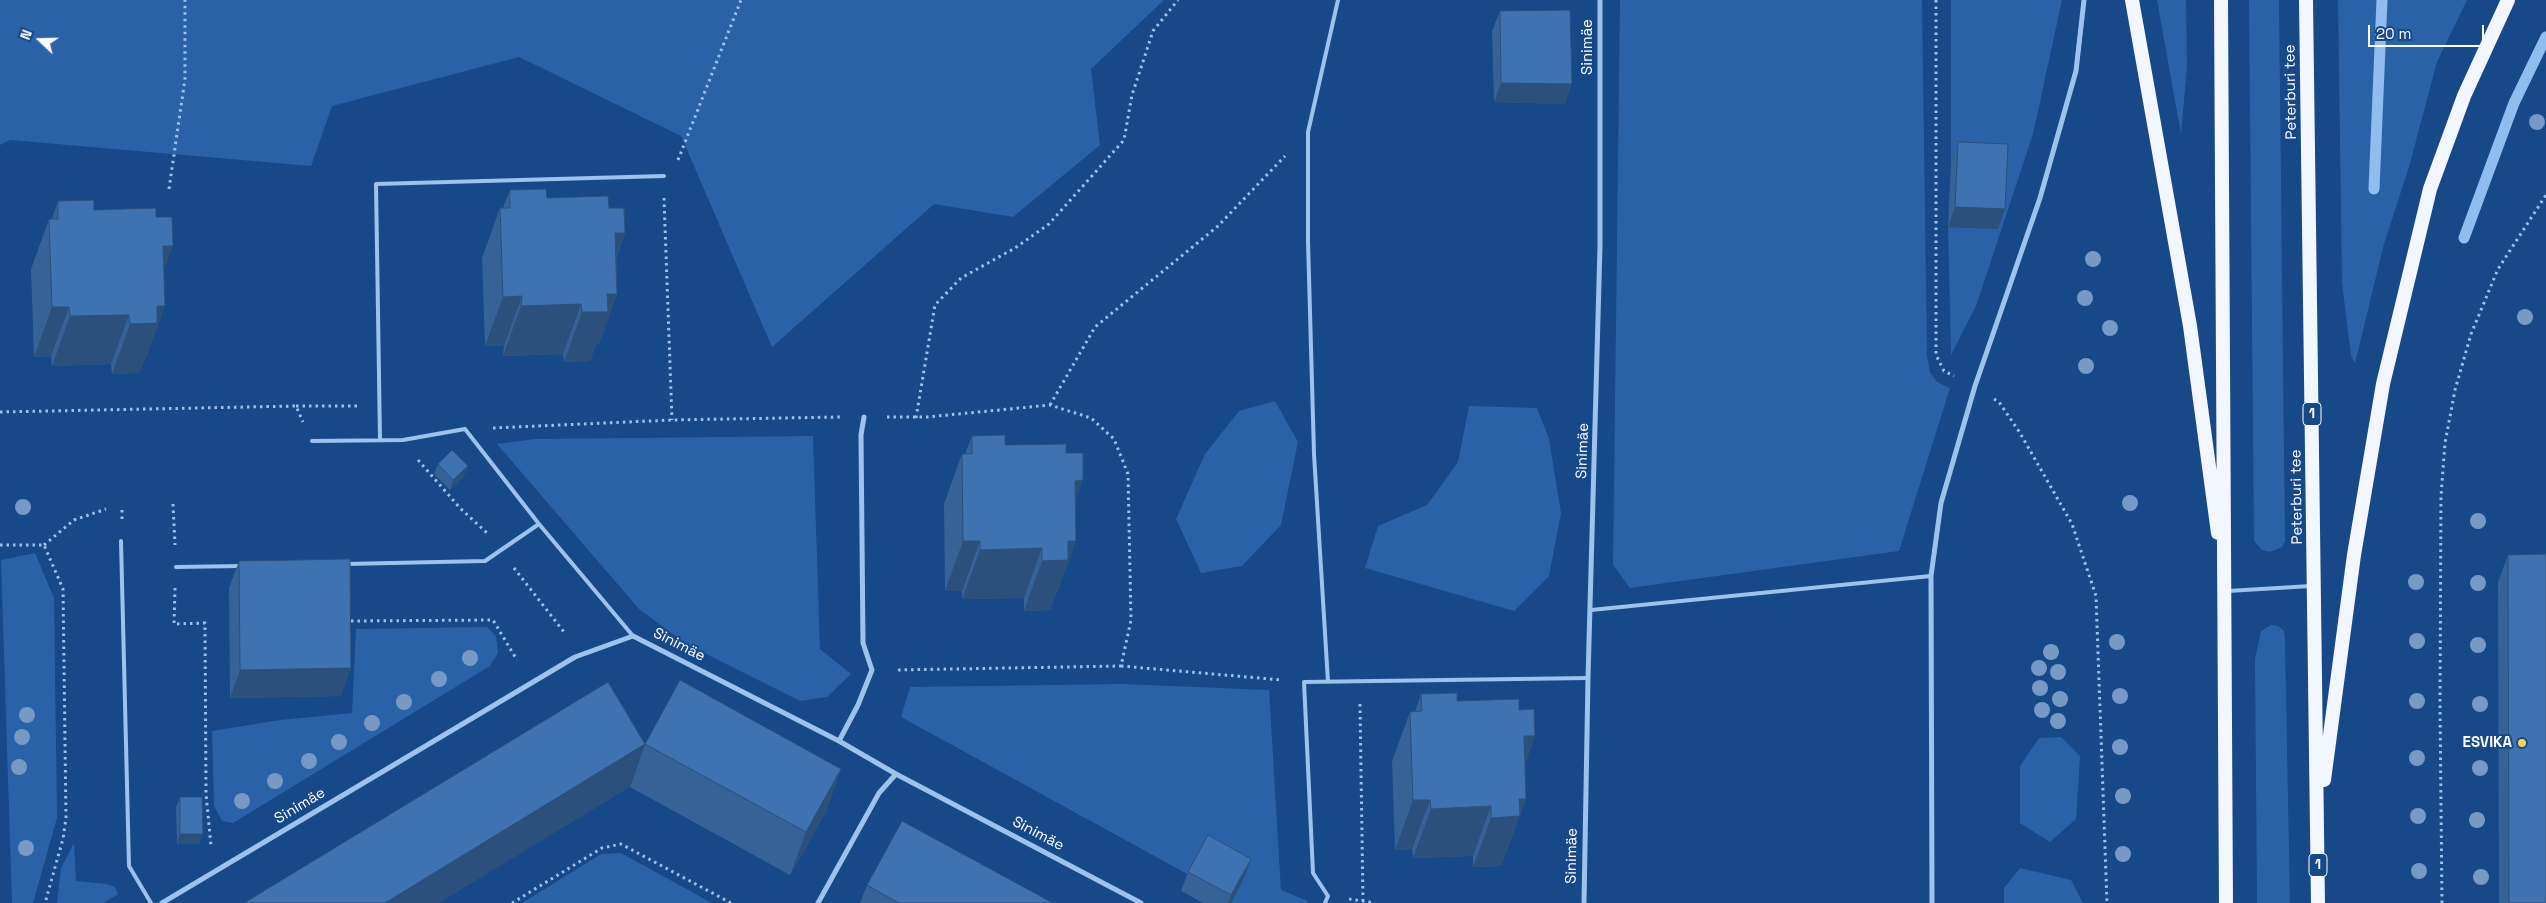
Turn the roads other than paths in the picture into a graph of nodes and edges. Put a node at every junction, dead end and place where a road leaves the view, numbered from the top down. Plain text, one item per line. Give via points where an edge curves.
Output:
1 (1338, 0) edge
2 (1600, 0) edge
3 (2084, 0) edge
4 (2132, 0) edge
5 (2221, 0) edge
6 (2306, 0) edge
7 (2508, 0) edge
8 (664, 176) road end
9 (864, 417) road end
10 (380, 440) junction
11 (312, 441) road end
12 (539, 524) junction
13 (121, 541) dead end
14 (336, 564) edge
15 (246, 566) edge
16 (176, 567) road end
17 (1931, 576) junction
18 (2315, 586) junction
19 (2225, 591) junction
20 (1591, 610) junction
21 (633, 636) junction
22 (1588, 678) junction
23 (1328, 682) junction
24 (839, 741) junction
25 (896, 774) junction
26 (2318, 828) junction
27 (151, 903) edge
28 (162, 903) edge
29 (818, 903) edge
30 (1141, 903) edge
31 (1326, 903) edge
32 (1584, 903) edge
33 (1932, 903) edge
34 (2226, 903) edge
35 (2318, 903) edge

1 - 23 lane via 1308,132 1314,454
2 - 20 street, Sinimäe via 1600,246
3 - 17 street via 2076,71 2040,198 1975,386 1941,503
4 - 19 highway via 2190,326
5 - 19 highway
6 - 18 highway, Peterburi tee / 1
7 - 26 highway via 2464,96 2430,190 2383,384 2354,555
8 - 10 lane via 376,184
9 - 24 street via 861,435 863,643 872,670
10 - 11 lane
10 - 12 lane via 403,440 465,429
12 - 14 lane via 485,561
12 - 21 lane
13 - 27 lane via 129,866
15 - 16 lane
17 - 20 lane
17 - 33 street
18 - 19 lane
18 - 26 highway, Peterburi tee / 1
19 - 34 highway
20 - 22 street, Sinimäe
21 - 24 street, Sinimäe
21 - 28 street, Sinimäe via 575,657
22 - 23 lane
22 - 32 street, Sinimäe
23 - 31 lane via 1304,682 1313,873 1328,896
24 - 25 street, Sinimäe
25 - 29 street via 879,793
25 - 30 street, Sinimäe
26 - 35 highway, Peterburi tee / 1

